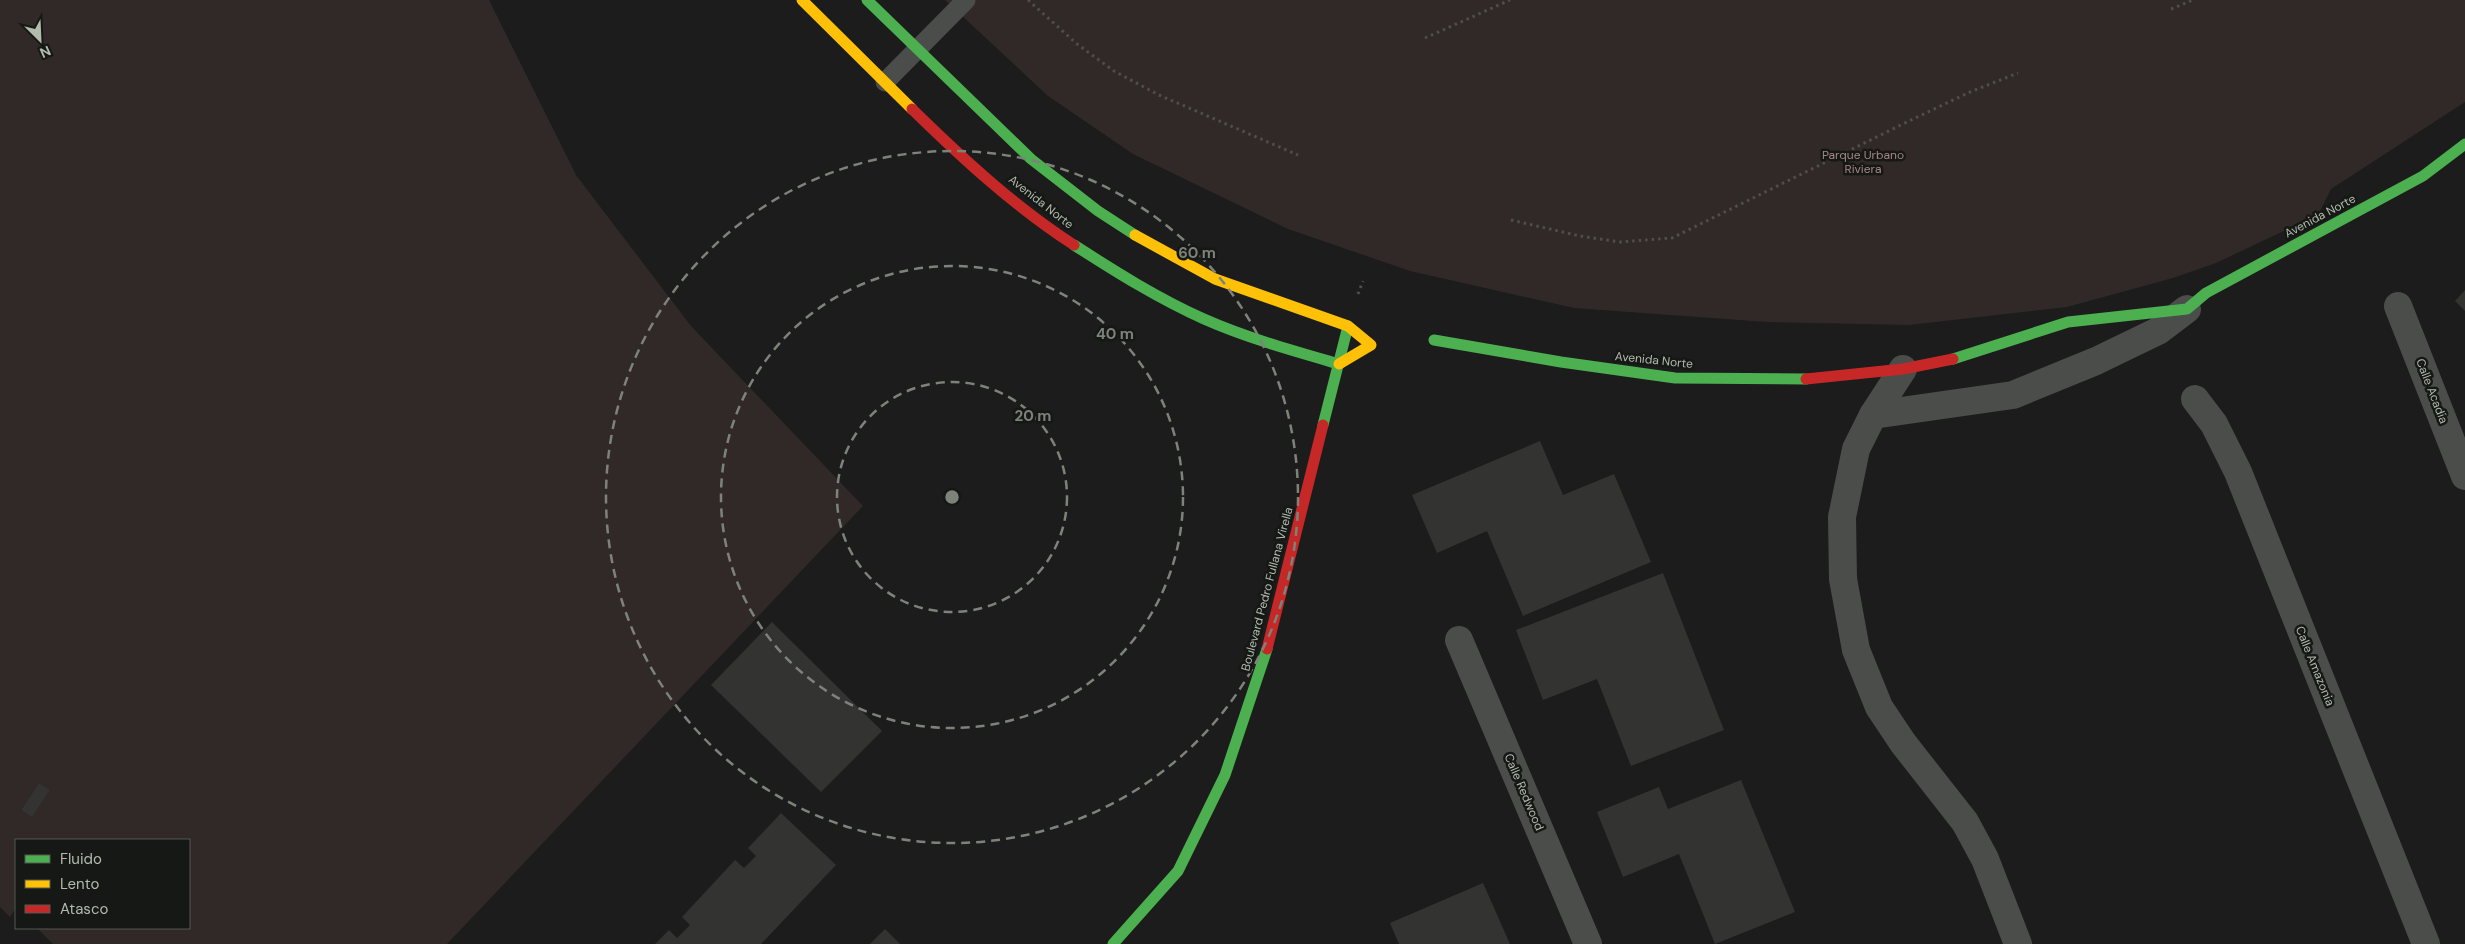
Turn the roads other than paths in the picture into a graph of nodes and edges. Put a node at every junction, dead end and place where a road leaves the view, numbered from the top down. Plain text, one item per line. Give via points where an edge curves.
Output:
1 (802, 0) edge
2 (867, 0) edge
3 (966, 0) edge
4 (918, 49) junction
5 (885, 82) junction
6 (2465, 144) edge
7 (2398, 306) dead end
8 (2187, 308) junction
9 (1348, 326) junction
10 (1434, 340) dead end
11 (1338, 364) junction
12 (1903, 370) junction
13 (2195, 399) dead end
14 (1873, 415) junction
15 (2465, 474) edge
16 (1459, 640) dead end
17 (2421, 942) edge
18 (1113, 944) edge
19 (1588, 944) edge
20 (2018, 944) edge

1 - 5 street, Avenida Norte
2 - 4 street
3 - 4 lane
4 - 5 lane
4 - 9 street via 1031,159 1106,216 1215,279
5 - 11 street, Avenida Norte via 950,146 1044,226 1122,276 1204,319
6 - 8 street, Avenida Norte via 2423,176 2206,293
7 - 15 street, Calle Acadia
8 - 12 street, Avenida Norte via 2068,322 1951,360
8 - 14 street via 2158,331 2096,361 2012,395
9 - 11 street, Boulevard Pedro Fullana Virella
9 - 11 street via 1371,345
10 - 12 street, Avenida Norte via 1675,378 1805,379
11 - 18 street, Boulevard Pedro Fullana Virella via 1268,647 1225,775 1178,871
12 - 14 street
13 - 17 street, Calle Amazonia via 2214,424 2238,472
14 - 20 street via 1856,449 1842,518 1843,579 1856,650 1879,707 1965,822 1985,860
16 - 19 street, Calle Redwood

